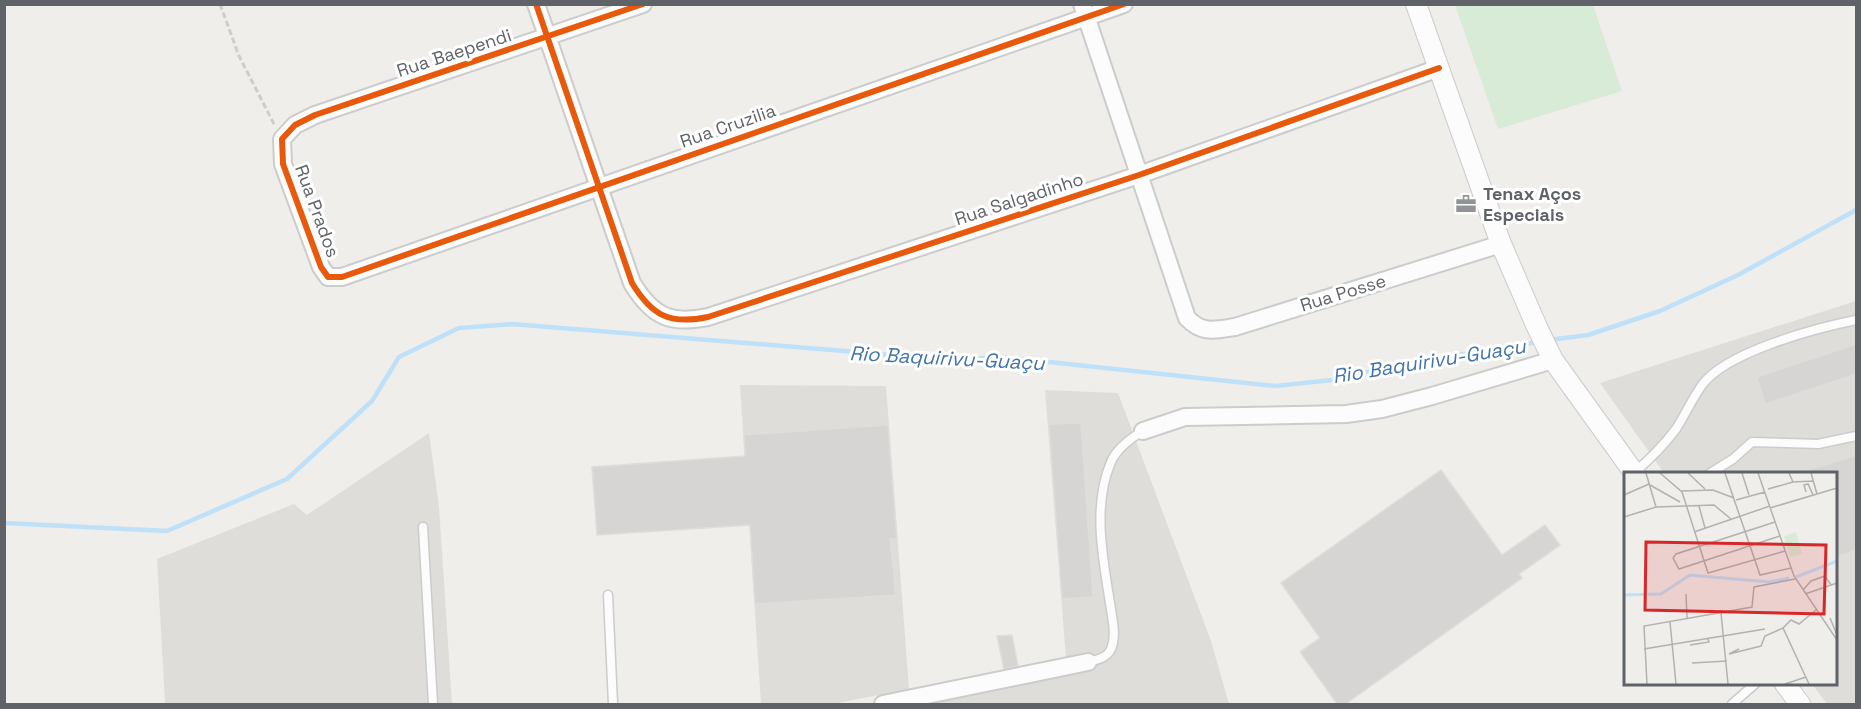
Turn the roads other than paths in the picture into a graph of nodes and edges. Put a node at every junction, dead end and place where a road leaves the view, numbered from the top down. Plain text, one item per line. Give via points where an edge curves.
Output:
1 (536, 4) edge
2 (643, 4) edge
3 (1124, 4) edge
4 (1416, 4) edge
5 (1084, 11) edge
6 (548, 38) junction
7 (1438, 68) junction
8 (282, 139) joint
9 (1139, 175) junction
10 (599, 186) junction
11 (1501, 244) junction
12 (342, 277) joint
13 (1857, 320) edge
14 (1552, 358) junction
15 (1143, 430) joint
16 (1857, 436) edge
17 (1634, 472) edge
18 (1636, 472) edge
19 (1714, 472) edge
20 (423, 527) dead end
21 (608, 595) dead end
22 (1088, 662) joint
23 (1754, 685) edge
24 (1786, 685) edge
25 (433, 705) edge
26 (613, 705) edge
27 (883, 705) edge
28 (1732, 705) edge
29 (1800, 705) edge

1 - 6 street, Rua Salgadinho
2 - 6 street, Rua Baependi
3 - 5 street, Rua Cruzilia
4 - 7 street
5 - 9 street
5 - 10 street, Rua Cruzilia
6 - 8 street, Rua Baependi via 315,115 295,124
6 - 10 street, Rua Salgadinho
7 - 9 street, Rua Salgadinho
7 - 11 street
8 - 12 street, Rua Prados via 283,164 321,267 328,277
9 - 10 street, Rua Salgadinho via 691,320 662,315 641,299
9 - 11 street, Rua Posse via 1187,318 1204,329 1236,327
10 - 12 street, Rua Cruzilia
11 - 14 street
13 - 18 lane via 1785,339 1734,358 1717,369 1702,384 1663,446
14 - 15 street via 1382,409 1346,414 1185,417
14 - 17 street
15 - 22 lane via 1127,441 1111,461 1102,498 1100,534 1114,632 1110,651 1103,658
16 - 19 lane via 1818,444 1752,442
20 - 25 lane
21 - 26 lane
22 - 27 street
23 - 28 lane
24 - 29 street

